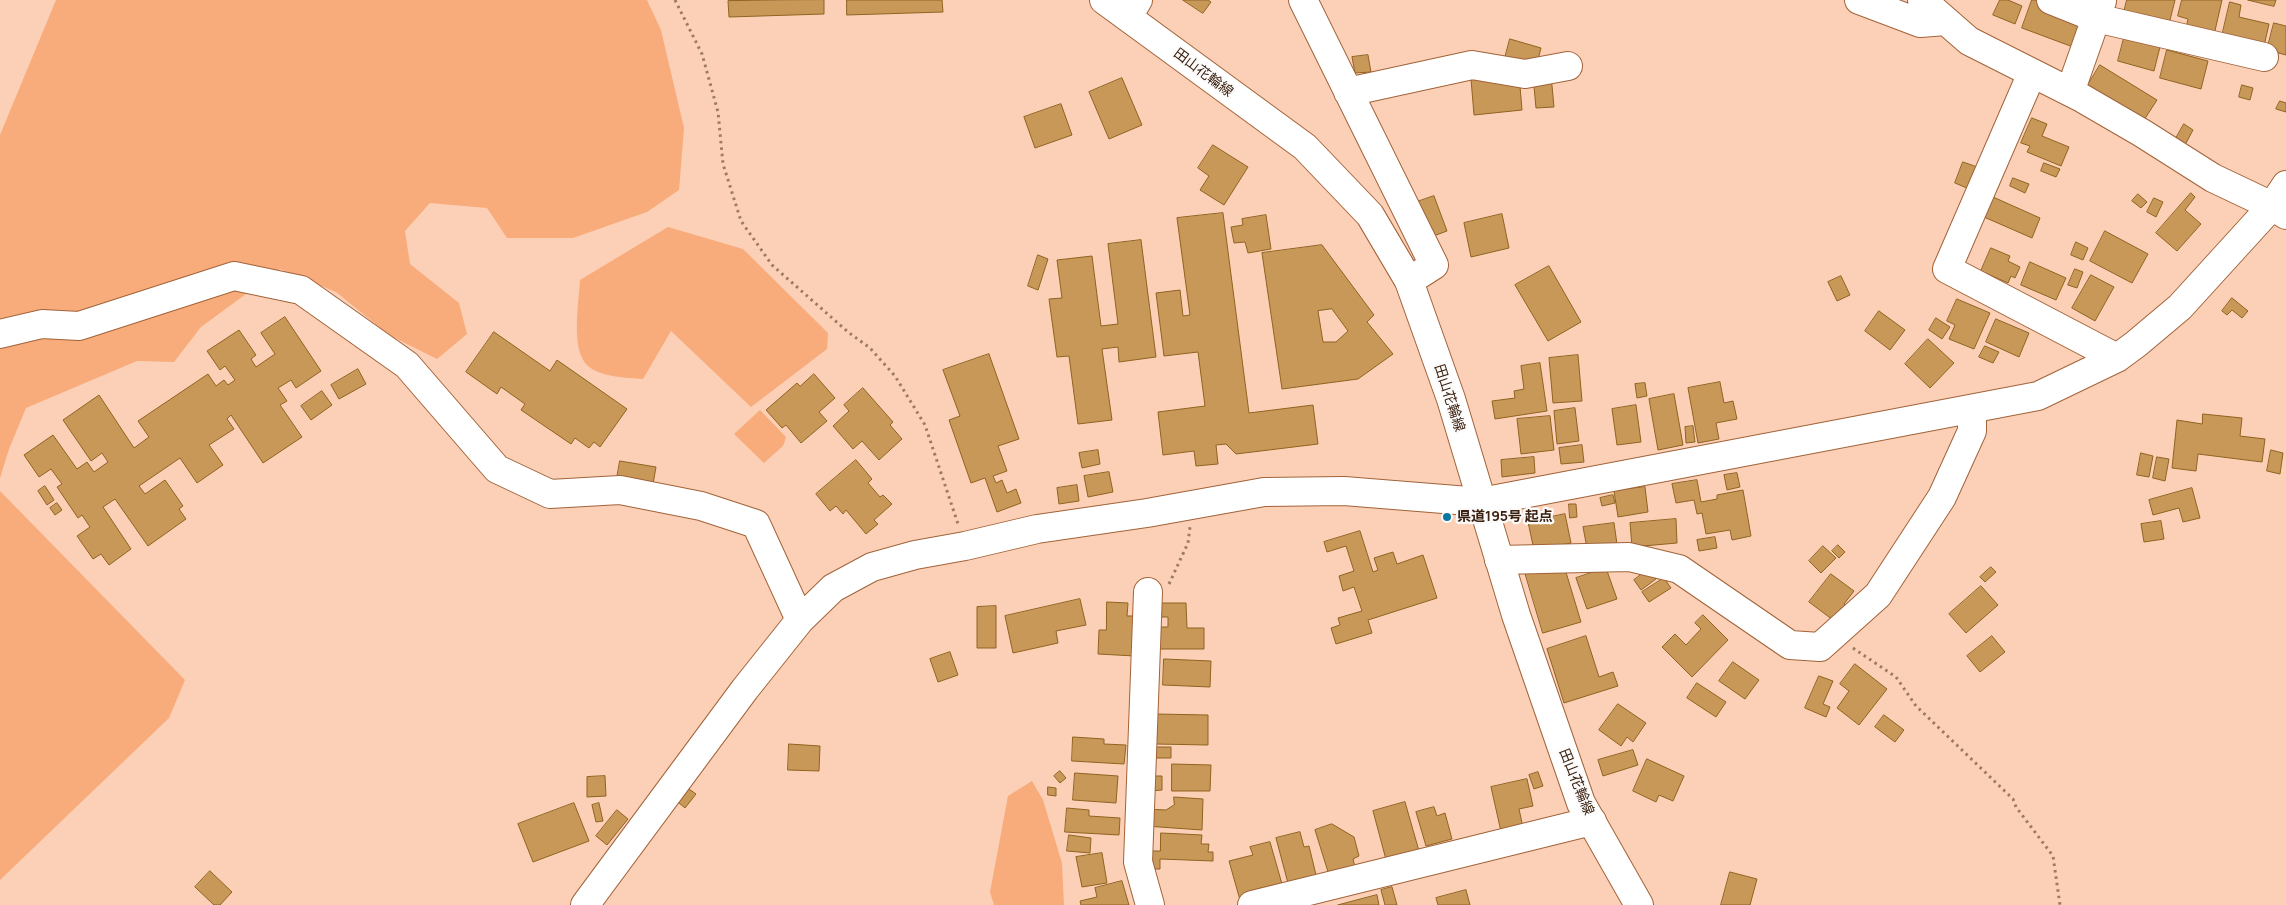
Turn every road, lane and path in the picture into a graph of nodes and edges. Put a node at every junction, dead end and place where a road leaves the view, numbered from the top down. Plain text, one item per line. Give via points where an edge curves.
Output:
1 (675, 0) edge
2 (1104, 0) edge
3 (1303, 0) edge
4 (1859, 0) edge
5 (1922, 0) edge
6 (2051, 0) edge
7 (1133, 9) edge
8 (2099, 9) edge
9 (1946, 21) junction
10 (2264, 57) dead end
11 (1568, 66) dead end
12 (2032, 73) junction
13 (1348, 92) junction
14 (2070, 92) junction
15 (2281, 202) edge
16 (1409, 281) junction
17 (0, 334) edge
18 (2117, 358) junction
19 (1972, 410) junction
20 (1482, 502) junction
21 (1194, 505) junction
22 (966, 546) junction
23 (1500, 560) junction
24 (1148, 592) joint
25 (800, 620) junction
26 (1820, 647) junction
27 (1592, 822) junction
28 (1637, 904) edge
29 (585, 905) edge
30 (1150, 905) edge
31 (1252, 905) edge
32 (2060, 905) edge

1 - 22 path via 702,54 718,112 723,164 741,221 772,265 870,348 895,376 925,425
2 - 7 street, 田山花輪線
3 - 13 street
4 - 9 street via 1920,23
5 - 9 street
6 - 8 street
7 - 16 street, 田山花輪線 via 1305,148 1370,215
8 - 10 street
8 - 14 street
9 - 12 street via 1969,41
11 - 13 street via 1525,74 1472,65
12 - 14 street
12 - 18 street via 1947,269
13 - 16 street via 1434,265
14 - 15 street via 2213,178
15 - 18 street via 2180,306
16 - 20 street, 田山花輪線 via 1451,399
17 - 25 street via 42,324 79,326 234,276 301,290 407,365 497,468 550,494 620,490 701,506 756,524
18 - 19 street via 2038,396
19 - 20 street
19 - 26 street via 1972,431 1937,505 1878,595
20 - 21 street via 1344,491 1264,492
20 - 23 street, 田山花輪線
21 - 22 street via 1037,528
21 - 24 path via 1188,543 1171,583
22 - 25 street via 872,567 833,588
23 - 26 street via 1629,557 1679,569 1790,645
23 - 27 street, 田山花輪線 via 1581,803
24 - 30 street via 1138,862
25 - 29 street via 745,688
26 - 32 path via 1852,648 1896,677 1916,706 2013,800 2053,856
27 - 28 street, 田山花輪線
27 - 31 street

